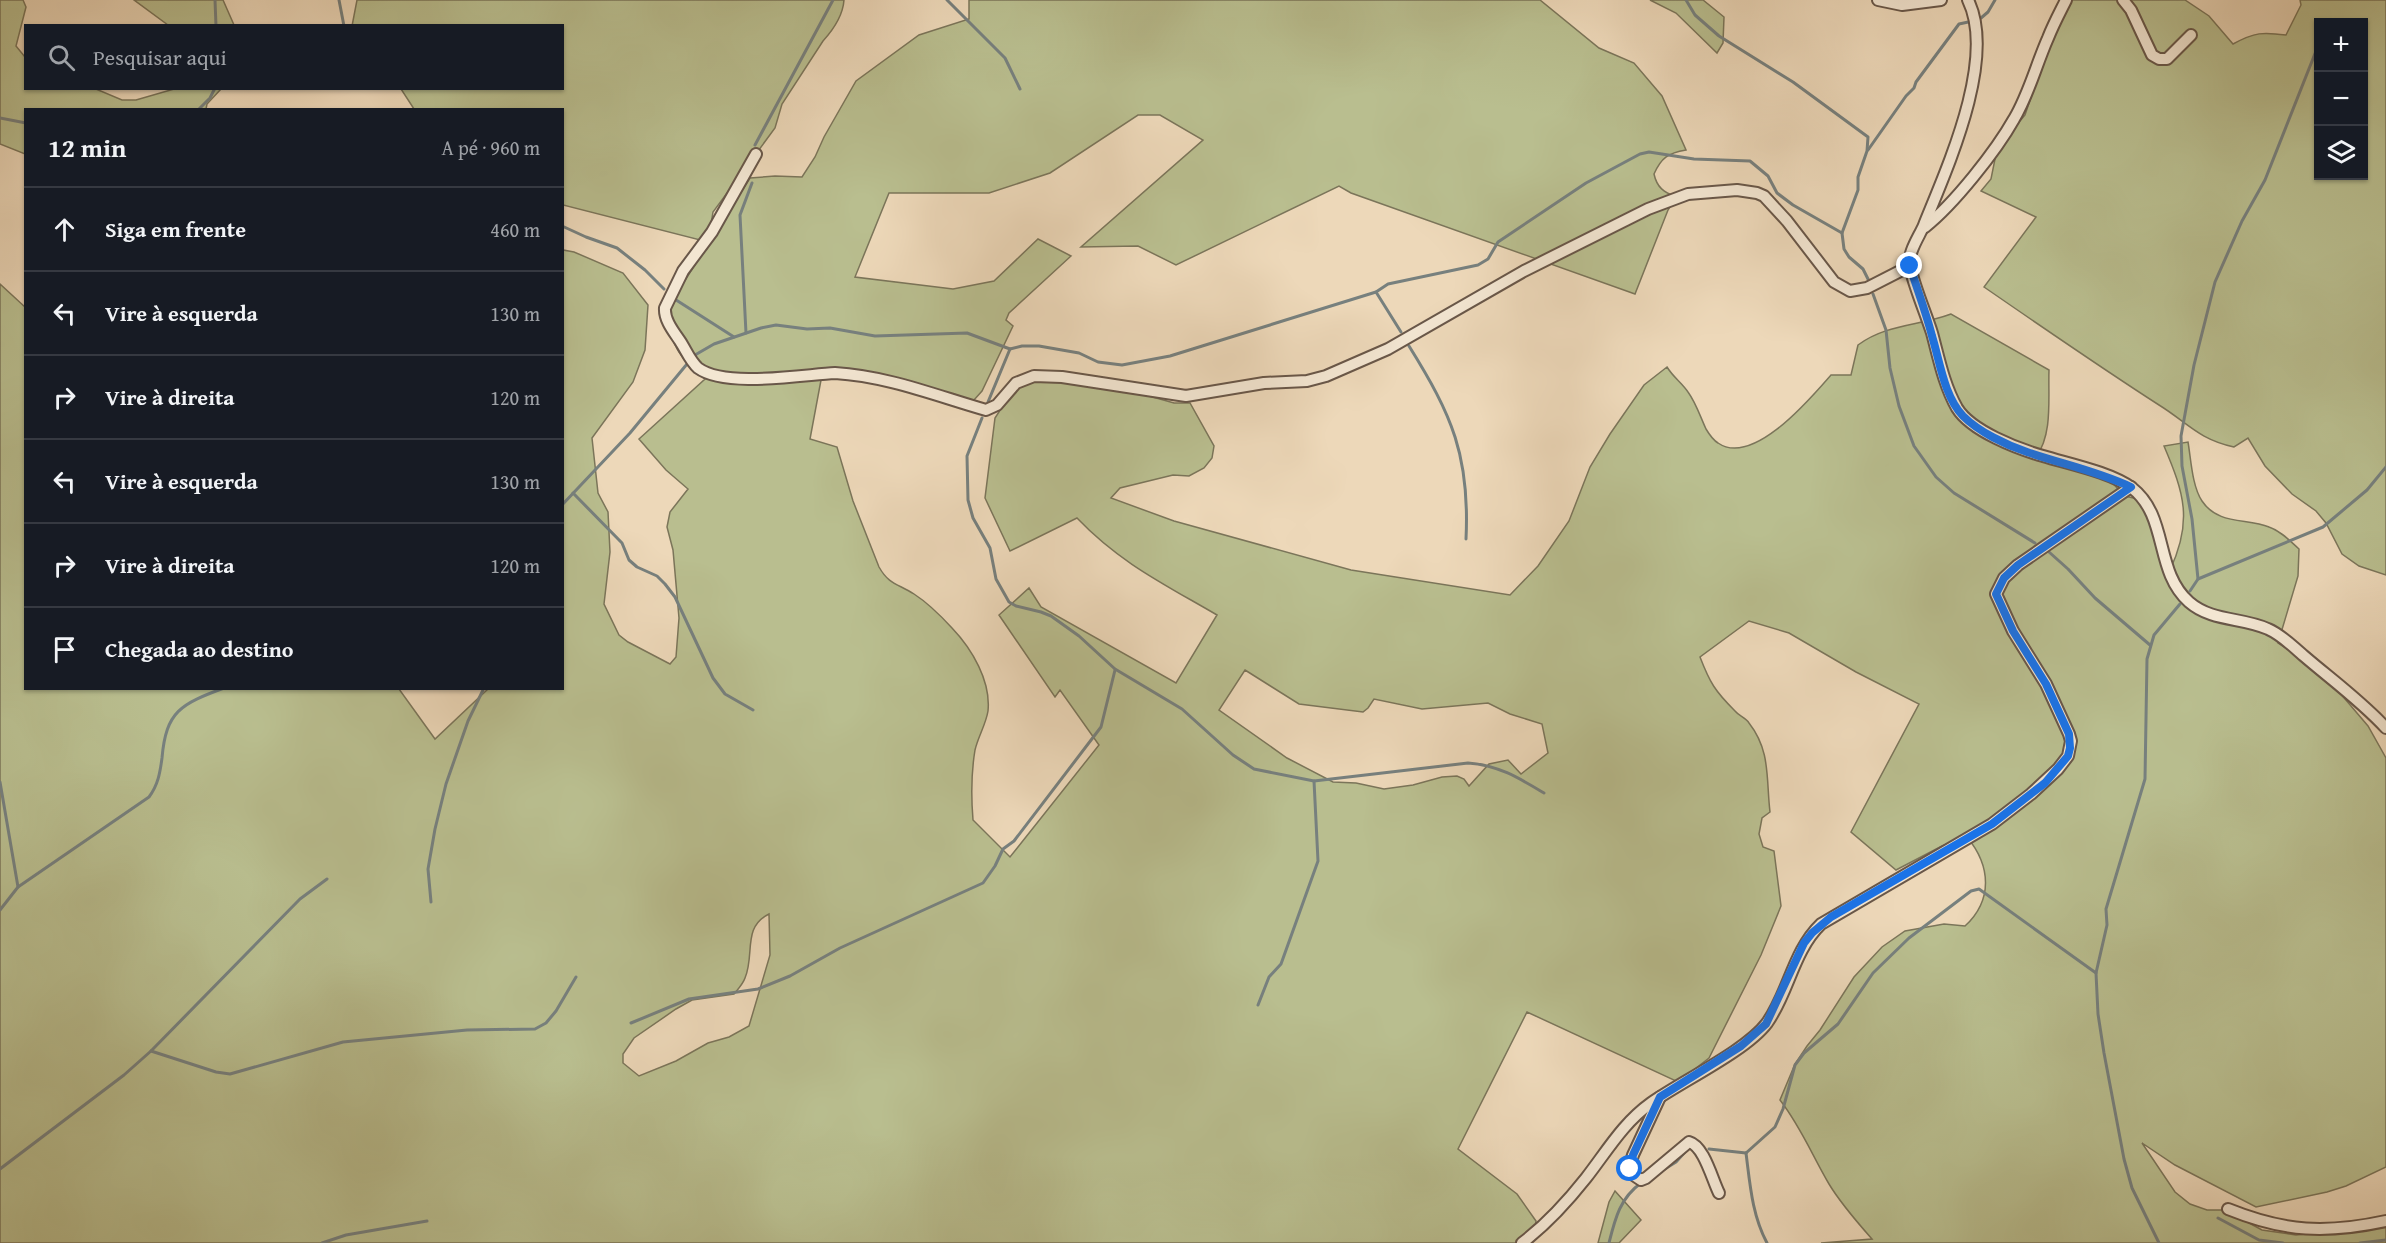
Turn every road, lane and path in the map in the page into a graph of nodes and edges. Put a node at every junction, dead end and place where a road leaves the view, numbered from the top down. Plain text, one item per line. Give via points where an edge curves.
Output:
1 (1878, 0) edge
2 (1941, 0) edge
3 (1968, 0) edge
4 (2066, 0) edge
5 (2123, 0) edge
6 (2191, 35) dead end
7 (756, 154) dead end
8 (1923, 229) junction
9 (1910, 266) junction
10 (2131, 487) junction
11 (2386, 728) edge
12 (1660, 1097) junction
13 (1719, 1192) dead end
14 (2228, 1209) dead end
15 (2386, 1221) edge
16 (1522, 1243) edge

1 - 2 street via 1902,5
3 - 8 street via 1976,40 1971,95
4 - 8 street via 2005,134 1943,211
5 - 6 street via 2152,55 2159,59 2167,59
7 - 9 street via 712,232 683,271 665,308 664,314 694,364 725,379 852,374 986,410 997,405 1016,383 1034,376 1186,396 1326,376 1388,349 1534,266 1648,209 1689,194 1737,190 1764,196 1834,282 1850,291 1867,288
8 - 9 street
9 - 10 street via 1941,370 1965,418 2025,451
10 - 11 street via 2151,511 2167,569 2187,600 2215,616 2272,630 2366,706
10 - 12 street via 2018,565 1996,590 2013,631 2046,684 2069,734 2070,748 2058,769 1992,824 1821,924 1804,943 1766,1024 1741,1046
12 - 13 street via 1633,1155 1632,1174 1641,1180 1646,1178 1689,1142 1702,1153
12 - 16 street via 1620,1131 1557,1213
14 - 15 street via 2291,1229 2334,1229

